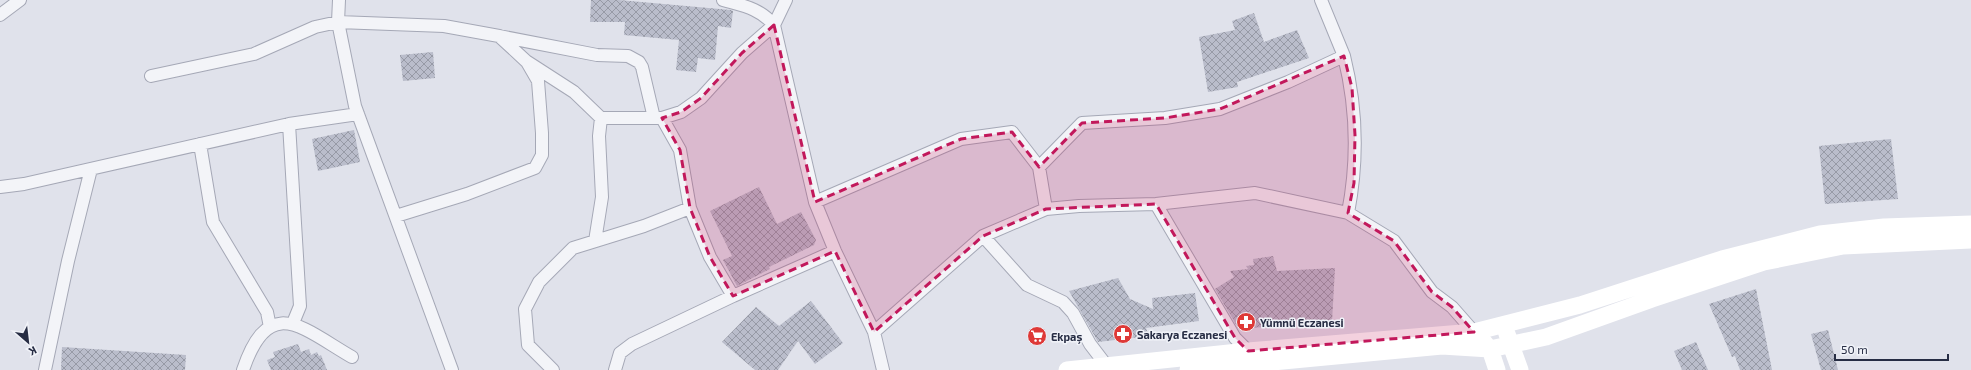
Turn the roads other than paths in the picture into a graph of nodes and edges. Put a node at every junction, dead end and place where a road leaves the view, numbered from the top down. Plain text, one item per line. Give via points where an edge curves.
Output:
1 (20, 0) edge
2 (340, 0) edge
3 (723, 0) edge
4 (786, 0) edge
5 (1321, 0) edge
6 (0, 15) edge
7 (338, 22) junction
8 (774, 24) junction
9 (499, 36) junction
10 (1344, 56) junction
11 (526, 61) junction
12 (151, 76) dead end
13 (358, 114) junction
14 (601, 118) junction
15 (658, 118) junction
16 (289, 124) junction
17 (200, 144) junction
18 (1039, 167) junction
19 (91, 169) junction
20 (0, 187) edge
21 (815, 202) junction
22 (1156, 204) junction
23 (690, 208) junction
24 (1046, 209) junction
25 (1348, 213) junction
26 (396, 216) junction
27 (1971, 224) edge
28 (983, 236) junction
29 (1971, 240) edge
30 (595, 241) junction
31 (835, 251) junction
32 (733, 296) junction
33 (293, 323) junction
34 (1504, 324) junction
35 (270, 326) junction
36 (874, 332) junction
37 (1474, 332) junction
38 (1511, 345) junction
39 (1490, 350) junction
40 (1248, 351) junction
41 (352, 357) dead end
42 (1106, 365) junction
43 (45, 370) edge
44 (243, 370) edge
45 (452, 370) edge
46 (553, 370) edge
47 (615, 370) edge
48 (883, 370) edge
49 (1067, 370) edge
50 (1188, 370) edge
51 (1497, 370) edge
52 (1520, 370) edge

1 - 6 street
2 - 7 street
3 - 8 street via 753,8 765,14
4 - 8 street
5 - 10 street
7 - 9 street via 444,26
7 - 12 street via 315,27 254,54
7 - 13 street
8 - 15 street via 742,53 701,98 681,112
8 - 21 street
9 - 11 street
9 - 15 street via 597,55 628,56 639,62 642,67
10 - 18 street via 1220,109 1165,118 1082,123
10 - 25 street via 1352,88 1355,135 1354,183
11 - 14 street via 574,92
11 - 26 street via 538,81 542,156 535,168 466,194
13 - 16 street
13 - 26 street
14 - 15 street
14 - 30 street via 599,136 602,197
15 - 23 street via 680,150
16 - 17 street
16 - 33 street via 300,306
17 - 19 street
17 - 35 street via 213,222 267,312
18 - 21 street via 1012,132 961,139
18 - 24 street
19 - 20 street
19 - 43 street
21 - 31 street
22 - 24 street
22 - 25 street via 1255,193
22 - 40 street via 1235,338
23 - 30 street
23 - 32 street via 710,257
24 - 28 street
25 - 37 street via 1394,241 1432,292 1452,307
26 - 45 street
27 - 34 main road via 1884,227 1820,234 1722,259 1580,305
28 - 36 street
28 - 42 street via 1027,285 1063,302 1073,313 1090,344
29 - 38 main road via 1843,246 1764,262 1652,298 1546,337
30 - 46 street via 572,248 539,282 525,309 528,345
31 - 32 street
31 - 36 street
32 - 47 street via 632,344 620,353
33 - 35 street
33 - 41 street
34 - 37 main road
34 - 38 main road
35 - 44 street via 260,334
36 - 48 street
37 - 39 main road
37 - 40 main road
38 - 39 main road
38 - 52 main road
39 - 50 main road via 1442,346
39 - 51 main road
40 - 42 main road
42 - 49 main road

